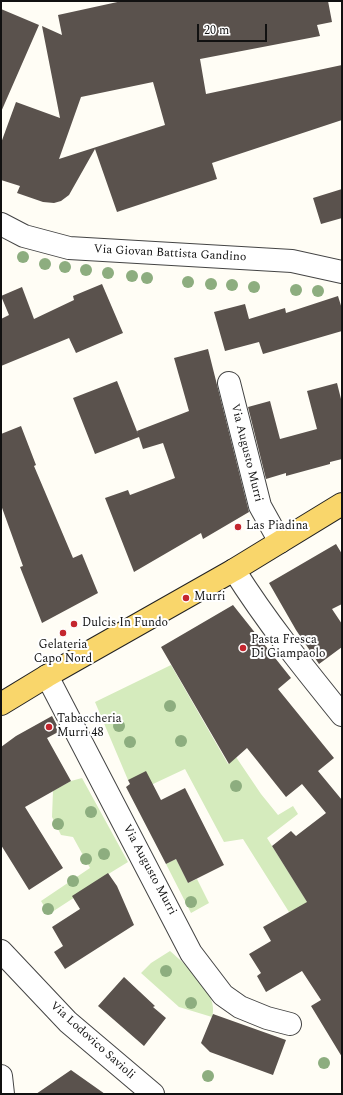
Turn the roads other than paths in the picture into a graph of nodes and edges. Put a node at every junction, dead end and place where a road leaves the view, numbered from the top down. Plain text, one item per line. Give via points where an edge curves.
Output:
1 (1, 224) edge
2 (342, 272) edge
3 (229, 383) dead end
4 (342, 504) edge
5 (280, 542) junction
6 (234, 570) junction
7 (47, 676) junction
8 (1, 704) edge
9 (342, 715) edge
10 (1, 951) edge
11 (290, 1024) dead end
12 (1, 1076) edge
13 (3, 1094) edge
14 (152, 1094) edge

1 - 2 street, Via Giovan Battista Gandino via 24,236 69,248 292,261
3 - 5 street, Via Augusto Murri via 260,506
4 - 5 main road
5 - 6 main road
6 - 7 main road
6 - 9 street via 294,656
7 - 8 main road
7 - 11 street, Via Augusto Murri via 191,953 223,995 240,1007
10 - 14 street, Via Lodovico Savioli via 68,1022
12 - 13 street

